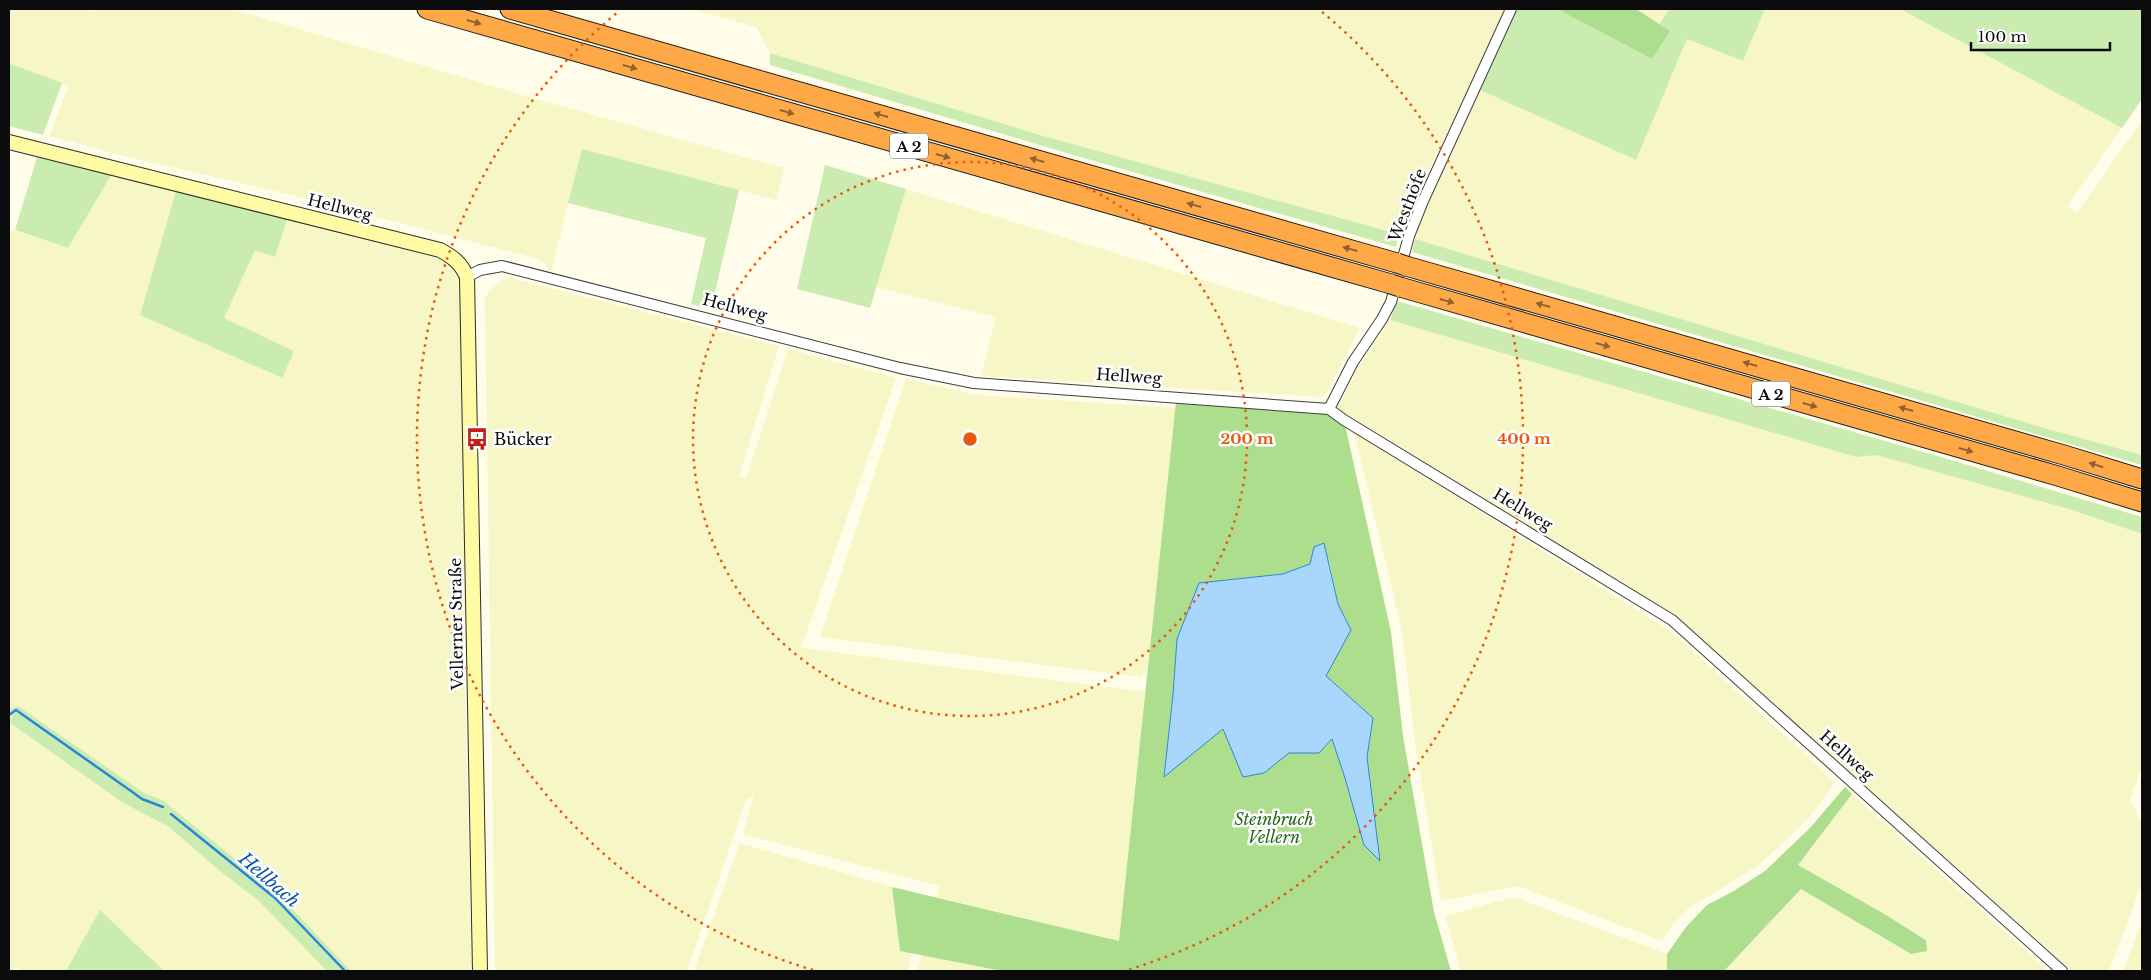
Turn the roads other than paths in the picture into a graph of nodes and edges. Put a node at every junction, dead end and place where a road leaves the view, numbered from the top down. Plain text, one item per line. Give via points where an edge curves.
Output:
1 (427, 9) edge
2 (510, 9) edge
3 (1511, 9) edge
4 (9, 142) edge
5 (467, 277) junction
6 (1329, 409) junction
7 (2142, 479) edge
8 (2142, 502) edge
9 (480, 971) edge
10 (2062, 971) edge

1 -> 8 highway, A 2
7 -> 2 highway, A 2
3 - 6 street, Westhöfe via 1423,201 1391,302 1353,362
4 - 5 main road, Hellweg via 440,250 454,257
5 - 6 street, Hellweg via 480,270 502,266 900,368 974,382
5 - 9 main road, Vellerner Straße
6 - 10 street, Hellweg via 1672,620

